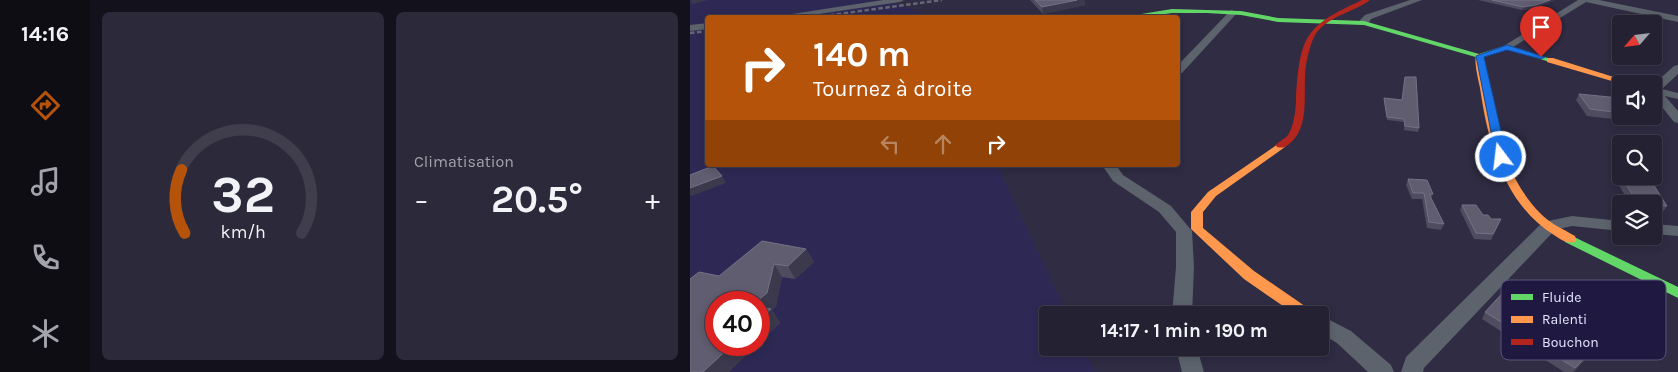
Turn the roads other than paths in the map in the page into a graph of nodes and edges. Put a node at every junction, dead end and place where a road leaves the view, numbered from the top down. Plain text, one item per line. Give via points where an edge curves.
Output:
1 (900, 0) edge
2 (1367, 0) edge
3 (1418, 0) edge
4 (1584, 0) edge
5 (1588, 0) edge
6 (1234, 12) junction
7 (792, 15) edge
8 (1142, 15) edge
9 (1678, 19) edge
10 (1327, 22) junction
11 (1364, 23) junction
12 (705, 26) edge
13 (690, 28) edge
14 (1507, 48) junction
15 (1479, 56) junction
16 (1678, 68) edge
17 (1180, 69) edge
18 (1612, 78) edge
19 (1662, 83) edge
20 (1662, 92) edge
21 (1678, 96) edge
22 (1662, 100) edge
23 (1678, 119) edge
24 (1111, 167) edge
25 (1612, 225) edge
26 (1549, 226) junction
27 (1191, 230) junction
28 (1662, 230) edge
29 (1678, 231) edge
30 (1651, 280) edge
31 (1666, 287) edge
32 (1678, 293) edge
33 (1183, 306) edge
34 (1291, 306) edge
35 (1329, 328) edge
36 (1190, 356) edge
37 (1416, 370) edge
38 (1193, 372) edge
39 (1383, 372) edge

1 - 7 street
2 - 10 street via 1346,8
3 - 11 street via 1368,17
4 - 14 street
5 - 9 street
6 - 8 street via 1172,11
6 - 10 street via 1278,20
6 - 17 street
10 - 11 street
10 - 27 street via 1315,30 1309,41 1302,65 1300,112 1292,137 1212,194 1197,212
11 - 15 street
12 - 13 street
14 - 15 street
14 - 18 street
15 - 26 street via 1506,171 1524,202
16 - 19 street
20 - 21 street
22 - 23 street
24 - 27 street via 1118,178
25 - 26 street via 1572,221
26 - 30 street
26 - 37 street
27 - 33 street
27 - 34 street
28 - 29 street
31 - 32 street
35 - 39 street via 1344,337
36 - 38 street

